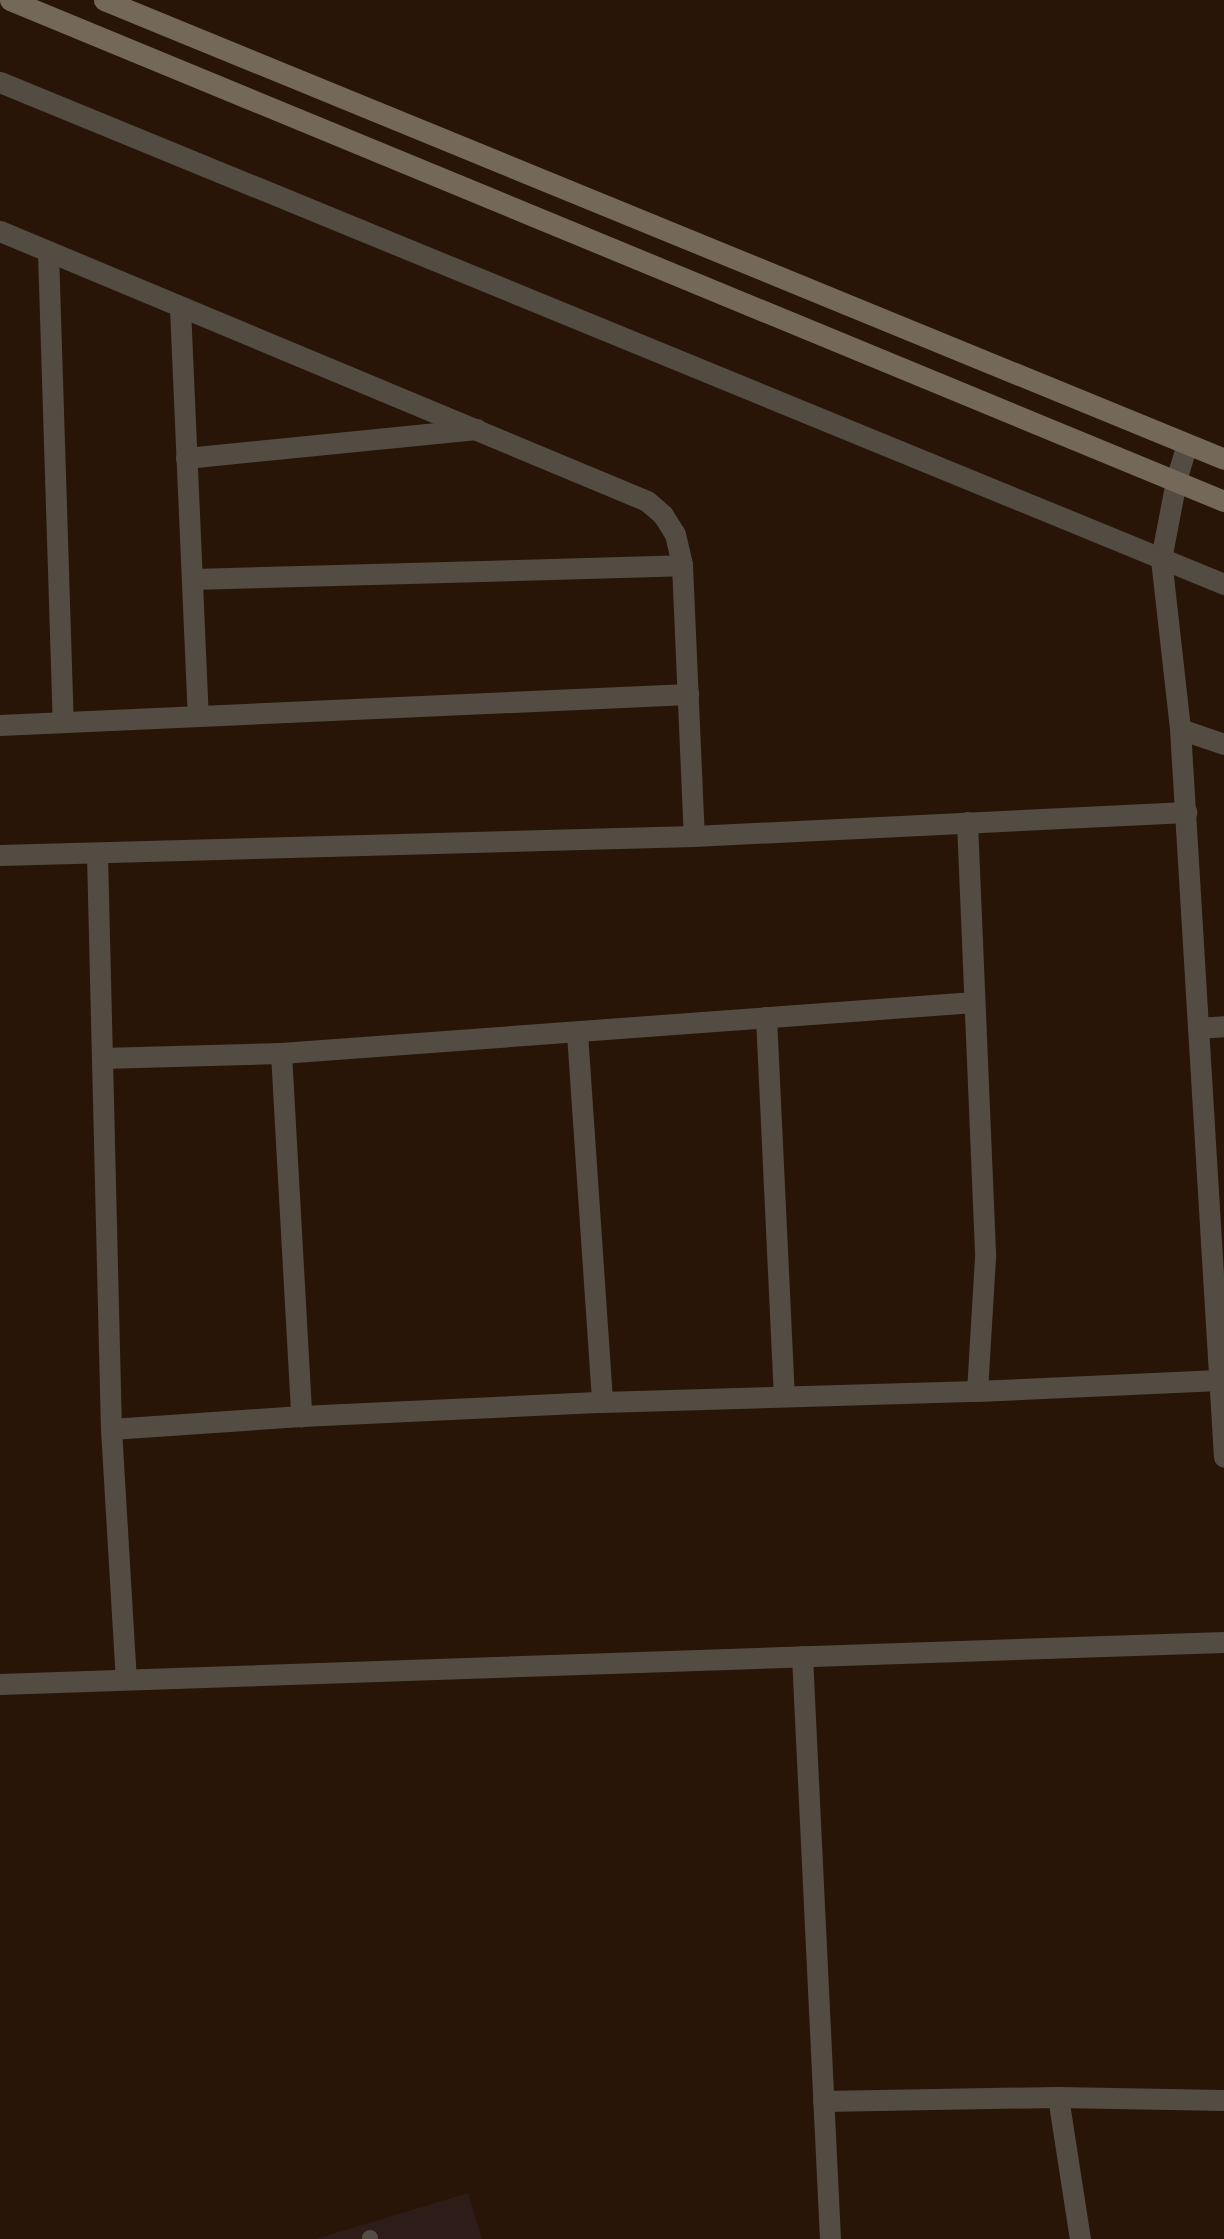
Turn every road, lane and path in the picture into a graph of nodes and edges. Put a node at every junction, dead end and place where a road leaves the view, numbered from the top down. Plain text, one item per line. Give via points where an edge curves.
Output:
1 (10, 0) edge
2 (104, 0) edge
3 (0, 82) edge
4 (0, 232) edge
5 (48, 252) junction
6 (180, 308) junction
7 (481, 429) junction
8 (1187, 444) junction
9 (187, 458) junction
10 (1224, 459) edge
11 (1176, 481) junction
12 (1224, 501) edge
13 (1161, 559) junction
14 (682, 565) junction
15 (192, 579) junction
16 (1224, 584) edge
17 (688, 694) junction
18 (198, 716) junction
19 (63, 722) junction
20 (0, 725) edge
21 (1180, 729) junction
22 (1224, 744) edge
23 (1186, 812) junction
24 (967, 822) junction
25 (694, 836) junction
26 (97, 854) junction
27 (0, 855) edge
28 (974, 1002) junction
29 (766, 1017) junction
30 (1224, 1026) edge
31 (1198, 1028) junction
32 (577, 1033) junction
33 (281, 1053) junction
34 (102, 1058) junction
35 (1218, 1267) edge
36 (1219, 1380) junction
37 (977, 1391) junction
38 (784, 1396) junction
39 (602, 1402) junction
40 (301, 1416) junction
41 (111, 1429) junction
42 (1224, 1457) edge
43 (1224, 1642) edge
44 (802, 1656) junction
45 (126, 1679) junction
46 (0, 1684) edge
47 (1058, 2096) junction
48 (1224, 2100) edge
49 (823, 2101) junction
50 (830, 2239) edge
51 (1080, 2239) edge

1 - 11 street
2 - 8 street
3 - 13 street
4 - 5 street
5 - 6 street
5 - 19 street
6 - 7 street
6 - 9 street
7 - 9 street
7 - 14 street via 647,501 675,534
8 - 10 street
8 - 11 street
9 - 15 street
11 - 12 street
11 - 13 street
13 - 16 street
13 - 21 street
14 - 15 street
14 - 17 street
15 - 18 street
17 - 18 street
17 - 25 street
18 - 19 street
19 - 20 street
21 - 22 street
21 - 23 street
23 - 24 street
23 - 31 street
24 - 25 street
24 - 28 street
25 - 26 street
26 - 27 street
26 - 34 street
28 - 29 street
28 - 37 street via 985,1257
29 - 32 street
29 - 38 street
30 - 31 street
31 - 35 street
32 - 33 street
32 - 39 street
33 - 34 street
33 - 40 street
34 - 41 street
35 - 36 street
36 - 37 street
36 - 42 street
37 - 38 street
38 - 39 street
39 - 40 street
40 - 41 street
41 - 45 street
43 - 44 street
44 - 45 street
44 - 49 street
45 - 46 street
47 - 48 street
47 - 49 street
47 - 51 street
49 - 50 street

